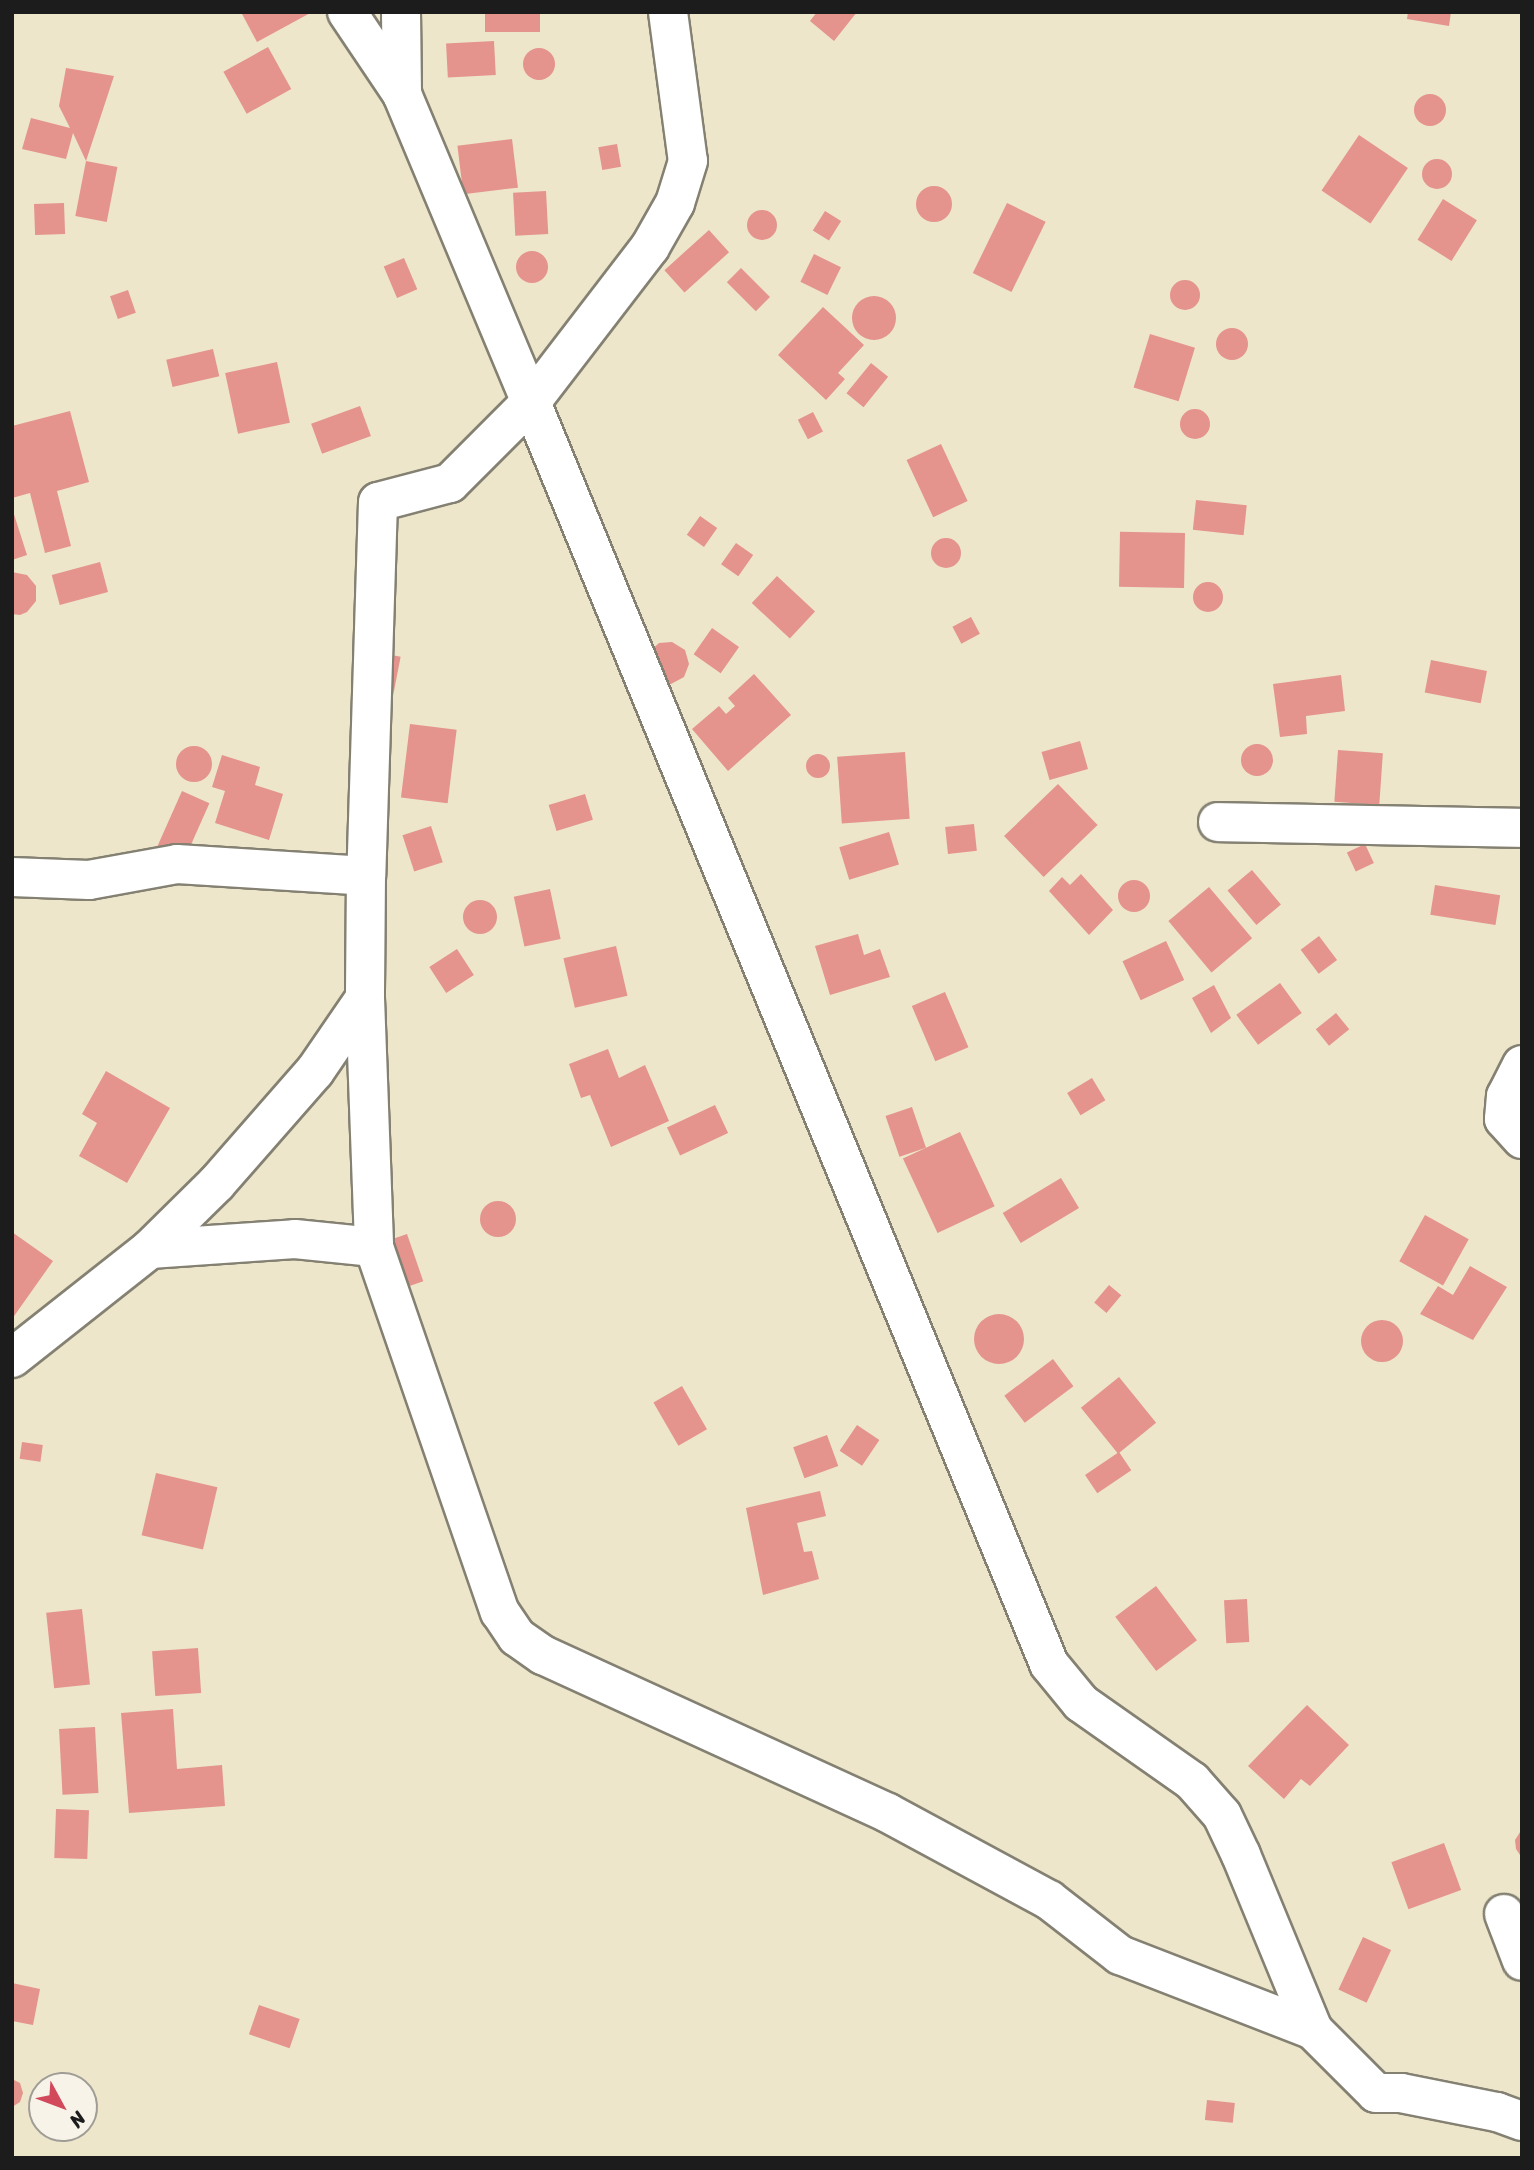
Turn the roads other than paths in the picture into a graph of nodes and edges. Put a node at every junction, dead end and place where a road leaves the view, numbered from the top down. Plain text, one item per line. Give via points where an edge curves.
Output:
1 (347, 12) edge
2 (401, 12) edge
3 (668, 12) edge
4 (402, 94) junction
5 (531, 402) junction
6 (1218, 822) dead end
7 (1522, 828) edge
8 (366, 876) junction
9 (12, 877) edge
10 (365, 998) junction
11 (1522, 1065) edge
12 (1522, 1139) edge
13 (374, 1247) junction
14 (150, 1249) junction
15 (12, 1358) edge
16 (1504, 1914) dead end
17 (1522, 1961) edge
18 (1313, 2030) junction
19 (1522, 2121) edge

1 - 4 street
2 - 4 street
3 - 5 street via 688,161 675,203 650,247
4 - 5 street
5 - 8 street via 450,483 378,502
5 - 18 street via 1049,1664 1081,1703 1192,1782 1222,1815
6 - 7 street
8 - 9 street via 177,864 89,880
8 - 10 street
10 - 13 street
10 - 14 street via 315,1071 216,1184
11 - 12 street via 1506,1096 1504,1119
13 - 14 street via 295,1239
13 - 18 street via 500,1612 517,1637 543,1655 888,1813 1049,1900 1120,1955
14 - 15 street
16 - 17 street
18 - 19 street via 1376,2093 1401,2093

